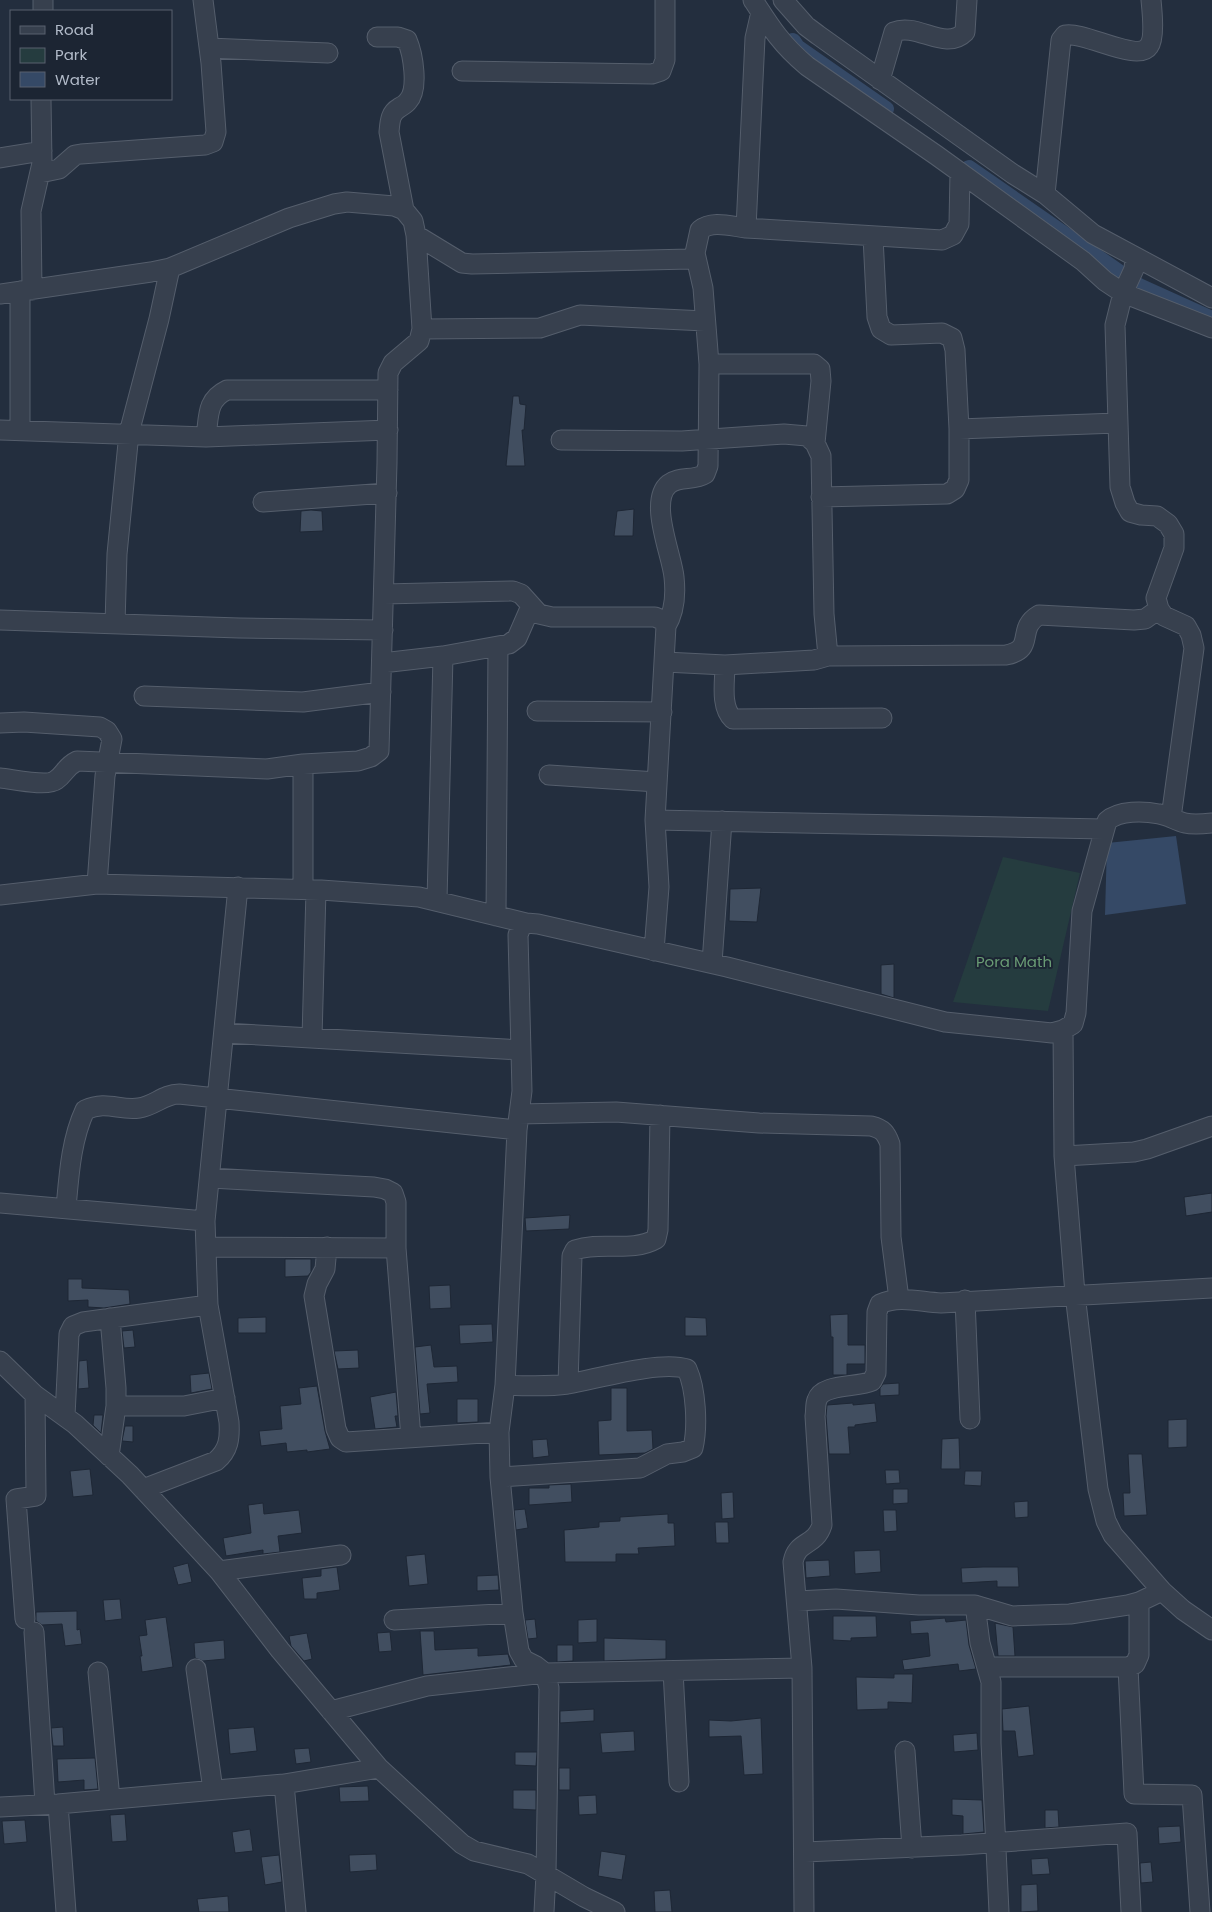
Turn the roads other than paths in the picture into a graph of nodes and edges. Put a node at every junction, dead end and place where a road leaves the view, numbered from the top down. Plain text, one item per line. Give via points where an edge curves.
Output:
1 (203, 0) edge
2 (664, 0) edge
3 (784, 0) edge
4 (966, 0) edge
5 (1152, 0) edge
6 (757, 6) edge
7 (377, 37) dead end
8 (209, 48) junction
9 (328, 53) dead end
10 (462, 71) dead end
11 (880, 80) junction
12 (41, 100) edge
13 (42, 151) junction
14 (0, 158) edge
15 (960, 172) junction
16 (40, 173) junction
17 (1045, 194) junction
18 (404, 210) junction
19 (746, 228) junction
20 (416, 235) junction
21 (873, 237) junction
22 (695, 253) junction
23 (170, 268) junction
24 (1130, 276) junction
25 (26, 291) junction
26 (0, 294) edge
27 (1212, 298) edge
28 (705, 320) junction
29 (1212, 328) edge
30 (422, 329) junction
31 (709, 364) junction
32 (388, 390) junction
33 (1117, 423) junction
34 (0, 430) edge
35 (20, 430) junction
36 (388, 430) junction
37 (959, 430) junction
38 (129, 433) junction
39 (206, 437) junction
40 (561, 440) dead end
41 (708, 440) junction
42 (815, 443) junction
43 (387, 493) junction
44 (821, 497) junction
45 (263, 502) dead end
46 (384, 594) junction
47 (531, 606) junction
48 (1159, 610) junction
49 (0, 620) edge
50 (115, 624) junction
51 (666, 626) junction
52 (383, 630) junction
53 (498, 646) junction
54 (443, 656) junction
55 (828, 656) junction
56 (665, 662) junction
57 (382, 663) junction
58 (725, 665) junction
59 (381, 692) junction
60 (144, 696) dead end
61 (537, 711) dead end
62 (662, 712) junction
63 (882, 718) dead end
64 (0, 722) edge
65 (107, 761) junction
66 (303, 764) junction
67 (549, 775) dead end
68 (0, 778) edge
69 (657, 782) junction
70 (1171, 818) junction
71 (655, 820) junction
72 (722, 821) junction
73 (1212, 823) edge
74 (1104, 829) junction
75 (97, 884) junction
76 (238, 887) junction
77 (310, 890) junction
78 (0, 895) edge
79 (437, 901) junction
80 (496, 916) junction
81 (526, 923) junction
82 (654, 951) junction
83 (712, 963) junction
84 (1063, 1030) junction
85 (224, 1033) junction
86 (312, 1038) junction
87 (521, 1050) junction
88 (218, 1099) junction
89 (660, 1115) junction
90 (518, 1122) junction
91 (1212, 1126) edge
92 (1064, 1156) junction
93 (210, 1178) junction
94 (0, 1203) edge
95 (66, 1208) junction
96 (205, 1220) junction
97 (206, 1247) junction
98 (326, 1247) junction
99 (396, 1248) junction
100 (1212, 1288) edge
101 (1074, 1294) junction
102 (899, 1299) junction
103 (965, 1300) junction
104 (208, 1305) junction
105 (110, 1318) junction
106 (0, 1361) edge
107 (568, 1384) junction
108 (505, 1385) junction
109 (36, 1395) junction
110 (225, 1398) junction
111 (116, 1406) junction
112 (65, 1416) junction
113 (970, 1420) dead end
114 (499, 1432) junction
115 (411, 1438) junction
116 (109, 1456) junction
117 (500, 1477) junction
118 (142, 1489) junction
119 (341, 1555) dead end
120 (219, 1571) junction
121 (1162, 1591) junction
122 (797, 1601) junction
123 (1139, 1602) junction
124 (975, 1605) junction
125 (513, 1613) junction
126 (394, 1620) dead end
127 (1212, 1630) edge
128 (988, 1666) junction
129 (1128, 1667) junction
130 (802, 1668) junction
131 (196, 1669) dead end
132 (673, 1671) junction
133 (98, 1672) dead end
134 (545, 1673) junction
135 (331, 1711) junction
136 (905, 1751) dead end
137 (379, 1768) junction
138 (679, 1782) dead end
139 (284, 1784) junction
140 (213, 1790) junction
141 (110, 1799) junction
142 (51, 1804) junction
143 (0, 1807) edge
144 (996, 1842) junction
145 (912, 1848) junction
146 (805, 1852) junction
147 (546, 1874) junction
148 (66, 1912) edge
149 (296, 1912) edge
150 (544, 1912) edge
151 (615, 1912) edge
152 (804, 1912) edge
153 (999, 1912) edge
154 (1131, 1912) edge
155 (1200, 1912) edge

1 - 8 street
2 - 10 street via 665,60 661,71 652,74
3 - 11 street via 806,26
4 - 11 street via 965,32 959,38 951,40 908,30 894,32
5 - 17 street via 1152,38 1146,49 1137,52 1124,50 1071,34 1061,40
6 - 15 street via 776,36 807,66
6 - 19 street
7 - 18 street via 407,40 412,53 413,92 408,102 394,111 389,132
8 - 9 street
8 - 16 street via 216,132 213,142 81,154 59,169
11 - 17 street
12 - 13 street
13 - 14 street
13 - 16 street
15 - 21 street via 959,224 953,235 942,240
15 - 24 street via 1083,261 1104,282
16 - 25 street via 31,211
17 - 24 street via 1094,234
18 - 20 street via 413,221
18 - 23 street via 394,206 334,204 289,218
19 - 21 street
19 - 22 street via 706,225 700,230
20 - 22 street via 462,263 472,264 690,259
20 - 30 street
21 - 37 street via 877,317 881,329 891,335 942,333 952,338
22 - 28 street via 703,288
23 - 25 street
23 - 38 street
24 - 27 street
24 - 29 street
24 - 33 street via 1115,325
25 - 26 street
25 - 35 street
28 - 30 street via 580,315 540,328
28 - 31 street
30 - 32 street via 419,342 393,363 388,373
31 - 41 street
31 - 42 street via 814,364 820,369 821,381
32 - 36 street
32 - 39 street via 227,390 217,394 211,404
33 - 37 street
33 - 48 street via 1120,487 1125,503 1130,512 1157,516 1168,524 1174,534 1174,548 1156,598
34 - 35 street
35 - 38 street
36 - 39 street
36 - 43 street
37 - 44 street via 959,480 955,489 947,494
38 - 39 street
38 - 50 street via 117,554
40 - 41 street
41 - 42 street via 784,434 807,436
41 - 51 street via 705,474 700,478 673,480 663,490 660,506 675,579 674,606
42 - 44 street via 821,456
43 - 45 street
43 - 46 street
44 - 55 street
46 - 47 street via 513,591 521,594
46 - 52 street
47 - 51 street via 539,614 552,617 655,617
47 - 53 street via 517,638
48 - 55 street via 1145,619 1134,620 1039,615 1028,624 1023,649 1006,656
48 - 70 street via 1164,616 1186,626 1194,648
49 - 50 street
50 - 52 street
51 - 56 street
52 - 57 street
53 - 54 street
53 - 80 street
54 - 57 street
54 - 79 street
55 - 58 street via 814,660
56 - 58 street
56 - 62 street
57 - 59 street
58 - 63 street via 725,707 733,719
59 - 60 street via 303,702
59 - 66 street via 379,751 358,760
61 - 62 street
62 - 69 street
64 - 65 street via 100,727 107,730 112,739
65 - 66 street via 246,769
65 - 68 street via 77,761 48,783
65 - 75 street
66 - 77 street
67 - 69 street
69 - 71 street
70 - 73 street via 1185,823
70 - 74 street via 1160,814 1122,814 1107,821
71 - 72 street
71 - 82 street via 659,887
72 - 74 street
72 - 83 street
74 - 84 street via 1082,911 1076,1013 1073,1024
75 - 76 street
75 - 78 street
76 - 77 street
76 - 85 street
77 - 79 street
77 - 86 street
79 - 80 street
80 - 81 street
81 - 82 street
81 - 87 street via 518,935
82 - 83 street
83 - 84 street via 945,1022 1052,1033
84 - 92 street
85 - 86 street
85 - 88 street
86 - 87 street
87 - 90 street via 522,1091
88 - 90 street
88 - 93 street
88 - 95 street via 171,1094 142,1108 104,1105 85,1110 73,1148
89 - 90 street via 616,1112
89 - 102 street via 880,1128 890,1144 892,1237
89 - 107 street via 656,1239 637,1246 585,1247 576,1250 572,1256
90 - 108 street
91 - 92 street via 1134,1152
92 - 101 street
93 - 96 street
93 - 99 street via 386,1189 393,1193 396,1202
94 - 95 street
95 - 96 street
96 - 97 street
97 - 98 street
97 - 104 street
98 - 99 street
98 - 115 street via 325,1269 314,1296 340,1438 346,1442
99 - 115 street
100 - 101 street
101 - 103 street
101 - 121 street via 1098,1489 1106,1521 1113,1535
102 - 103 street via 941,1303
102 - 122 street via 880,1304 876,1373 872,1381 864,1385 828,1389 816,1400 822,1525 819,1535 794,1555
103 - 113 street
104 - 105 street
104 - 110 street
105 - 111 street
105 - 112 street via 83,1322 73,1326 68,1334
106 - 109 street
107 - 108 street
107 - 117 street via 649,1368 672,1366 687,1369 693,1382 693,1448 667,1454 640,1468
108 - 114 street
109 - 112 street
109 - 142 street via 36,1496 16,1499
110 - 111 street via 184,1406
110 - 118 street via 230,1438 224,1454
111 - 116 street
112 - 116 street
114 - 115 street
114 - 117 street
116 - 118 street
117 - 125 street
118 - 120 street
119 - 120 street
120 - 135 street
121 - 123 street
121 - 127 street
122 - 124 street via 836,1599
122 - 130 street
123 - 124 street via 1070,1614 1012,1616
123 - 129 street via 1139,1655
124 - 128 street via 980,1643
125 - 126 street
125 - 134 street via 519,1652 524,1660
128 - 129 street
128 - 144 street
129 - 155 street via 1134,1794 1192,1795
130 - 132 street
130 - 146 street
131 - 140 street
132 - 134 street
132 - 138 street
133 - 141 street
134 - 135 street via 426,1686
134 - 147 street via 548,1688
135 - 137 street
136 - 145 street
137 - 139 street
137 - 147 street via 462,1844 528,1864
139 - 140 street
139 - 149 street
140 - 141 street
141 - 142 street
142 - 143 street
142 - 148 street
144 - 145 street
144 - 153 street
144 - 154 street via 1127,1834
145 - 146 street
146 - 152 street
147 - 150 street
147 - 151 street via 584,1898

